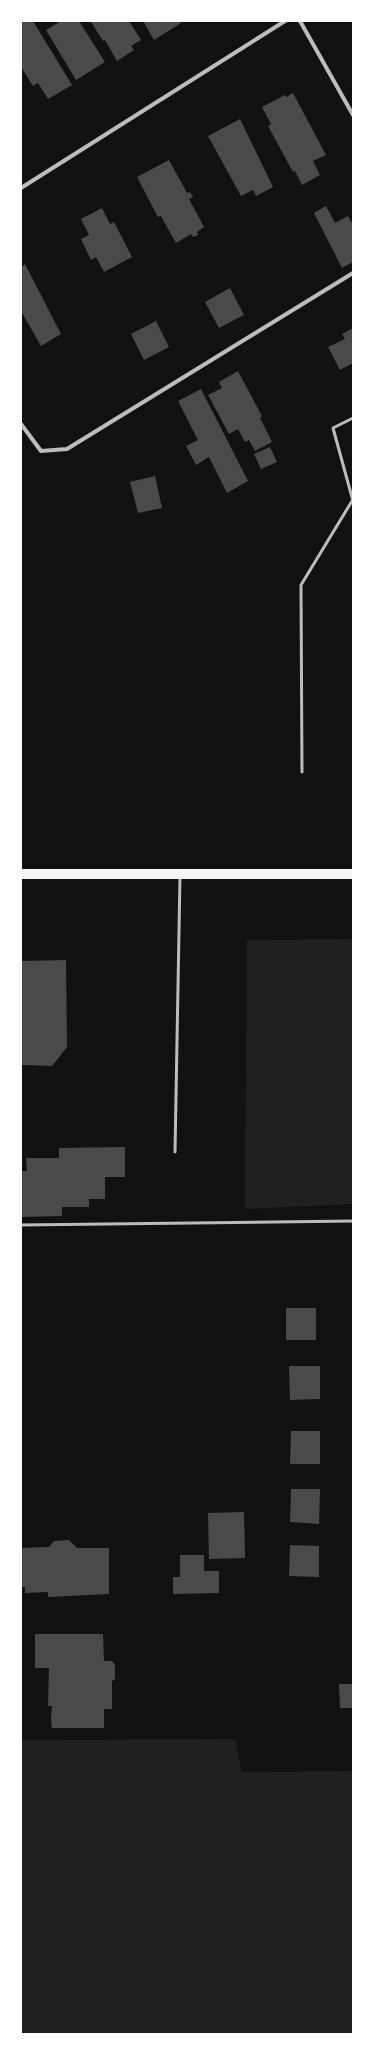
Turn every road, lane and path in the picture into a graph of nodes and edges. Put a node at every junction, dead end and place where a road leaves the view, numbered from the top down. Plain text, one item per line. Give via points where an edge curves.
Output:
1 (285, 21) edge
2 (300, 21) edge
3 (353, 115) edge
4 (21, 188) edge
5 (353, 273) edge
6 (353, 418) edge
7 (21, 424) edge
8 (352, 501) edge
9 (302, 772) dead end
10 (21, 874) edge
11 (180, 874) junction
12 (353, 874) edge
13 (175, 1152) dead end
14 (353, 1221) edge
15 (21, 1225) edge

1 - 4 street
2 - 3 street
5 - 7 street via 67,449 41,451
6 - 8 lane via 333,428
8 - 9 lane via 301,585
10 - 11 main road
11 - 12 main road
11 - 13 lane
14 - 15 lane

